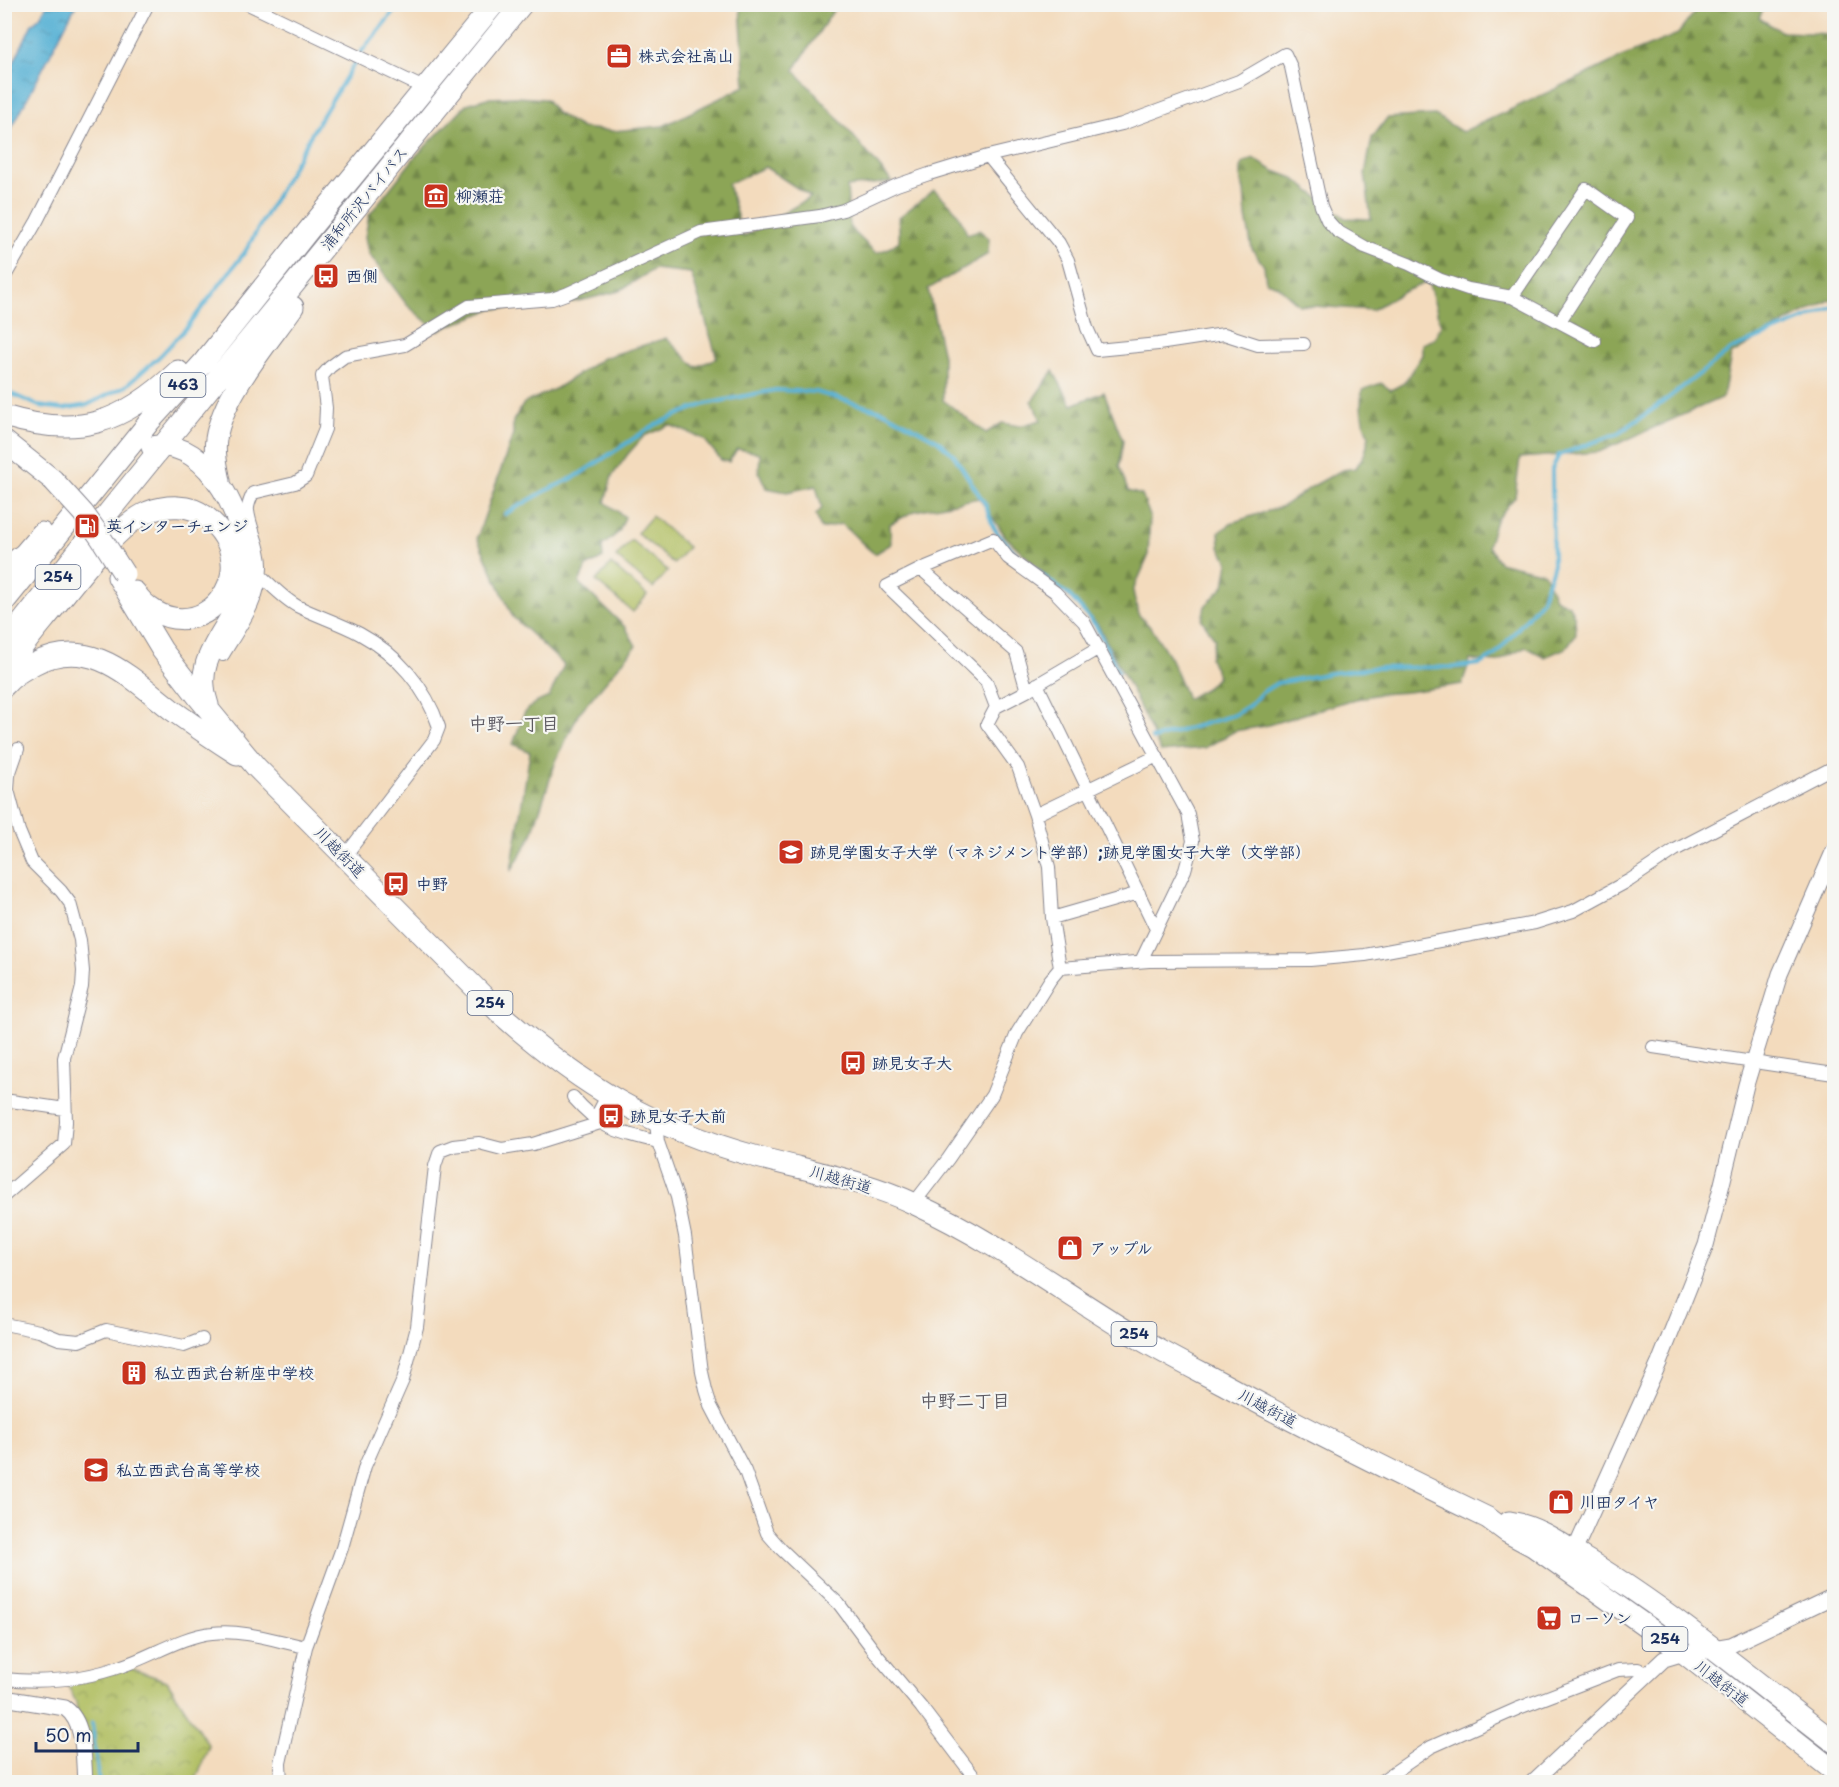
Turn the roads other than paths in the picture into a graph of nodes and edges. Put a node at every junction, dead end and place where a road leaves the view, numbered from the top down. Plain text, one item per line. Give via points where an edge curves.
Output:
1 (148, 4) edge
2 (248, 4) edge
3 (494, 4) edge
4 (522, 4) edge
5 (426, 89) junction
6 (988, 156) junction
7 (388, 168) junction
8 (308, 231) junction
9 (8, 267) edge
10 (4, 278) edge
11 (1512, 297) junction
12 (1560, 321) junction
13 (1595, 340) dead end
14 (1304, 344) dead end
15 (178, 371) junction
16 (4, 416) edge
17 (4, 441) edge
18 (163, 446) junction
19 (4, 448) edge
20 (4, 457) edge
21 (48, 486) junction
22 (222, 487) junction
23 (112, 508) junction
24 (56, 537) junction
25 (921, 569) junction
26 (4, 570) edge
27 (261, 576) junction
28 (118, 578) junction
29 (4, 602) edge
30 (4, 628) edge
31 (4, 645) edge
32 (1099, 648) junction
33 (223, 655) dead end
34 (4, 675) edge
35 (4, 686) edge
36 (1032, 687) junction
37 (996, 707) junction
38 (210, 713) junction
39 (18, 749) dead end
40 (1157, 756) junction
41 (249, 763) junction
42 (1834, 767) edge
43 (1089, 789) junction
44 (1035, 815) junction
45 (1834, 850) edge
46 (345, 856) junction
47 (1138, 893) junction
48 (1052, 918) junction
49 (1156, 929) junction
50 (1141, 961) junction
51 (1060, 968) junction
52 (1653, 1047) dead end
53 (1753, 1062) junction
54 (1834, 1074) edge
55 (573, 1096) dead end
56 (607, 1096) junction
57 (4, 1100) edge
58 (65, 1109) junction
59 (598, 1121) junction
60 (657, 1132) junction
61 (4, 1197) edge
62 (914, 1203) junction
63 (4, 1324) edge
64 (202, 1339) dead end
65 (1488, 1518) junction
66 (1574, 1552) junction
67 (1834, 1596) edge
68 (306, 1647) junction
69 (1713, 1649) junction
70 (1684, 1653) junction
71 (1649, 1674) junction
72 (4, 1679) edge
73 (4, 1698) edge
74 (1834, 1742) edge
75 (1829, 1759) edge
76 (85, 1782) edge
77 (281, 1782) edge
78 (978, 1782) edge
79 (1380, 1782) edge
80 (1533, 1782) edge

1 - 9 street via 37,221
2 - 5 street
3 - 5 highway, 浦和所沢バイパス / 463
4 - 7 highway, 浦和所沢バイパス / 463
5 - 8 highway, 浦和所沢バイパス / 463
6 - 11 street via 1122,124 1239,81 1285,54 1321,206 1337,231 1441,280
6 - 14 street via 1059,243 1097,350 1224,334 1258,345
6 - 27 street via 897,185 843,210 701,232 566,294 469,306 405,345 345,356 322,376 325,429 306,476 295,483 252,493 247,509 260,553
7 - 18 highway, 浦和所沢バイパス / 463
7 - 22 highway via 229,402 216,440
8 - 15 highway
8 - 24 highway, 浦和所沢バイパス / 463
9 - 10 street
11 - 12 street
11 - 12 street via 1586,189 1627,218
12 - 13 street
15 - 16 highway via 133,408 88,425 61,428
15 - 26 highway, 463 via 24,554
17 - 21 highway
18 - 22 highway via 195,457
18 - 23 highway, 浦和所沢バイパス / 463
18 - 24 highway via 144,449 132,457
19 - 21 highway, 川越街道 / 254
20 - 21 highway, 川越街道 / 254
21 - 28 highway, 川越街道 / 254
22 - 38 highway via 239,527 247,574 236,607 204,667 202,682
23 - 30 highway via 80,540 19,617
23 - 31 highway, 浦和所沢バイパス / 254
24 - 29 highway, 浦和所沢バイパス / 254
25 - 32 street via 993,538 1008,558 1055,592 1084,622
25 - 36 street via 1016,652
25 - 37 street via 887,586 986,681
27 - 33 street via 251,608
27 - 46 street via 294,605 360,634 388,652 423,691 440,727
28 - 34 highway via 162,616 192,618 204,614 220,599 230,582 232,561 226,539 202,513 184,507 148,512 129,523 102,551
28 - 38 highway, 川越街道 / 254 via 162,650
28 - 41 highway, 川越街道 / 254 via 175,681
32 - 36 street
32 - 40 street
35 - 41 highway via 45,658 91,656 131,677
36 - 37 street
36 - 43 street
37 - 44 street via 987,724 1018,767
38 - 41 highway, 川越街道 / 254
39 - 58 street via 8,790 19,831 32,862 70,903 80,940 82,987 64,1058
40 - 43 street
40 - 49 street via 1188,814 1193,841 1185,870
41 - 46 highway, 川越街道 / 254
42 - 50 street via 1674,850 1573,911 1535,923 1365,955 1311,960
43 - 44 street
43 - 47 street
44 - 48 street via 1049,867
45 - 53 street via 1780,974
46 - 56 highway, 川越街道 / 254 via 510,1022 557,1062
47 - 48 street
47 - 49 street
48 - 51 street
49 - 50 street
50 - 51 street
51 - 62 street via 1017,1033 992,1095
52 - 53 street
53 - 54 street
53 - 66 street via 1706,1245 1659,1363
55 - 59 street
56 - 59 street
56 - 60 highway, 川越街道 / 254
57 - 58 street
58 - 61 street via 64,1144
59 - 60 street via 614,1131
59 - 68 street via 533,1144 502,1149 479,1143 440,1151 435,1166 417,1328 403,1380 365,1466 342,1548
60 - 62 highway, 川越街道 / 254 via 692,1136 842,1178
60 - 78 street via 685,1236 705,1390 745,1471 767,1533 839,1604
62 - 65 highway, 川越街道 / 254 via 1006,1252 1150,1344 1328,1440
63 - 64 street via 79,1341 106,1330 184,1346
65 - 66 highway, 川越街道 / 254 via 1519,1523
65 - 70 highway, 川越街道 / 254 via 1556,1561
66 - 69 highway, 川越街道 / 254 via 1654,1604
67 - 69 street via 1731,1645
68 - 72 street via 231,1631 208,1633 90,1676 65,1680
68 - 77 street via 280,1763
69 - 70 street
69 - 74 highway, 川越街道 / 254
70 - 71 street via 1664,1659
70 - 75 highway, 川越街道 / 254
71 - 79 street via 1638,1669 1618,1670 1519,1708 1431,1747
71 - 80 street
73 - 76 street via 65,1708 72,1713 80,1729

